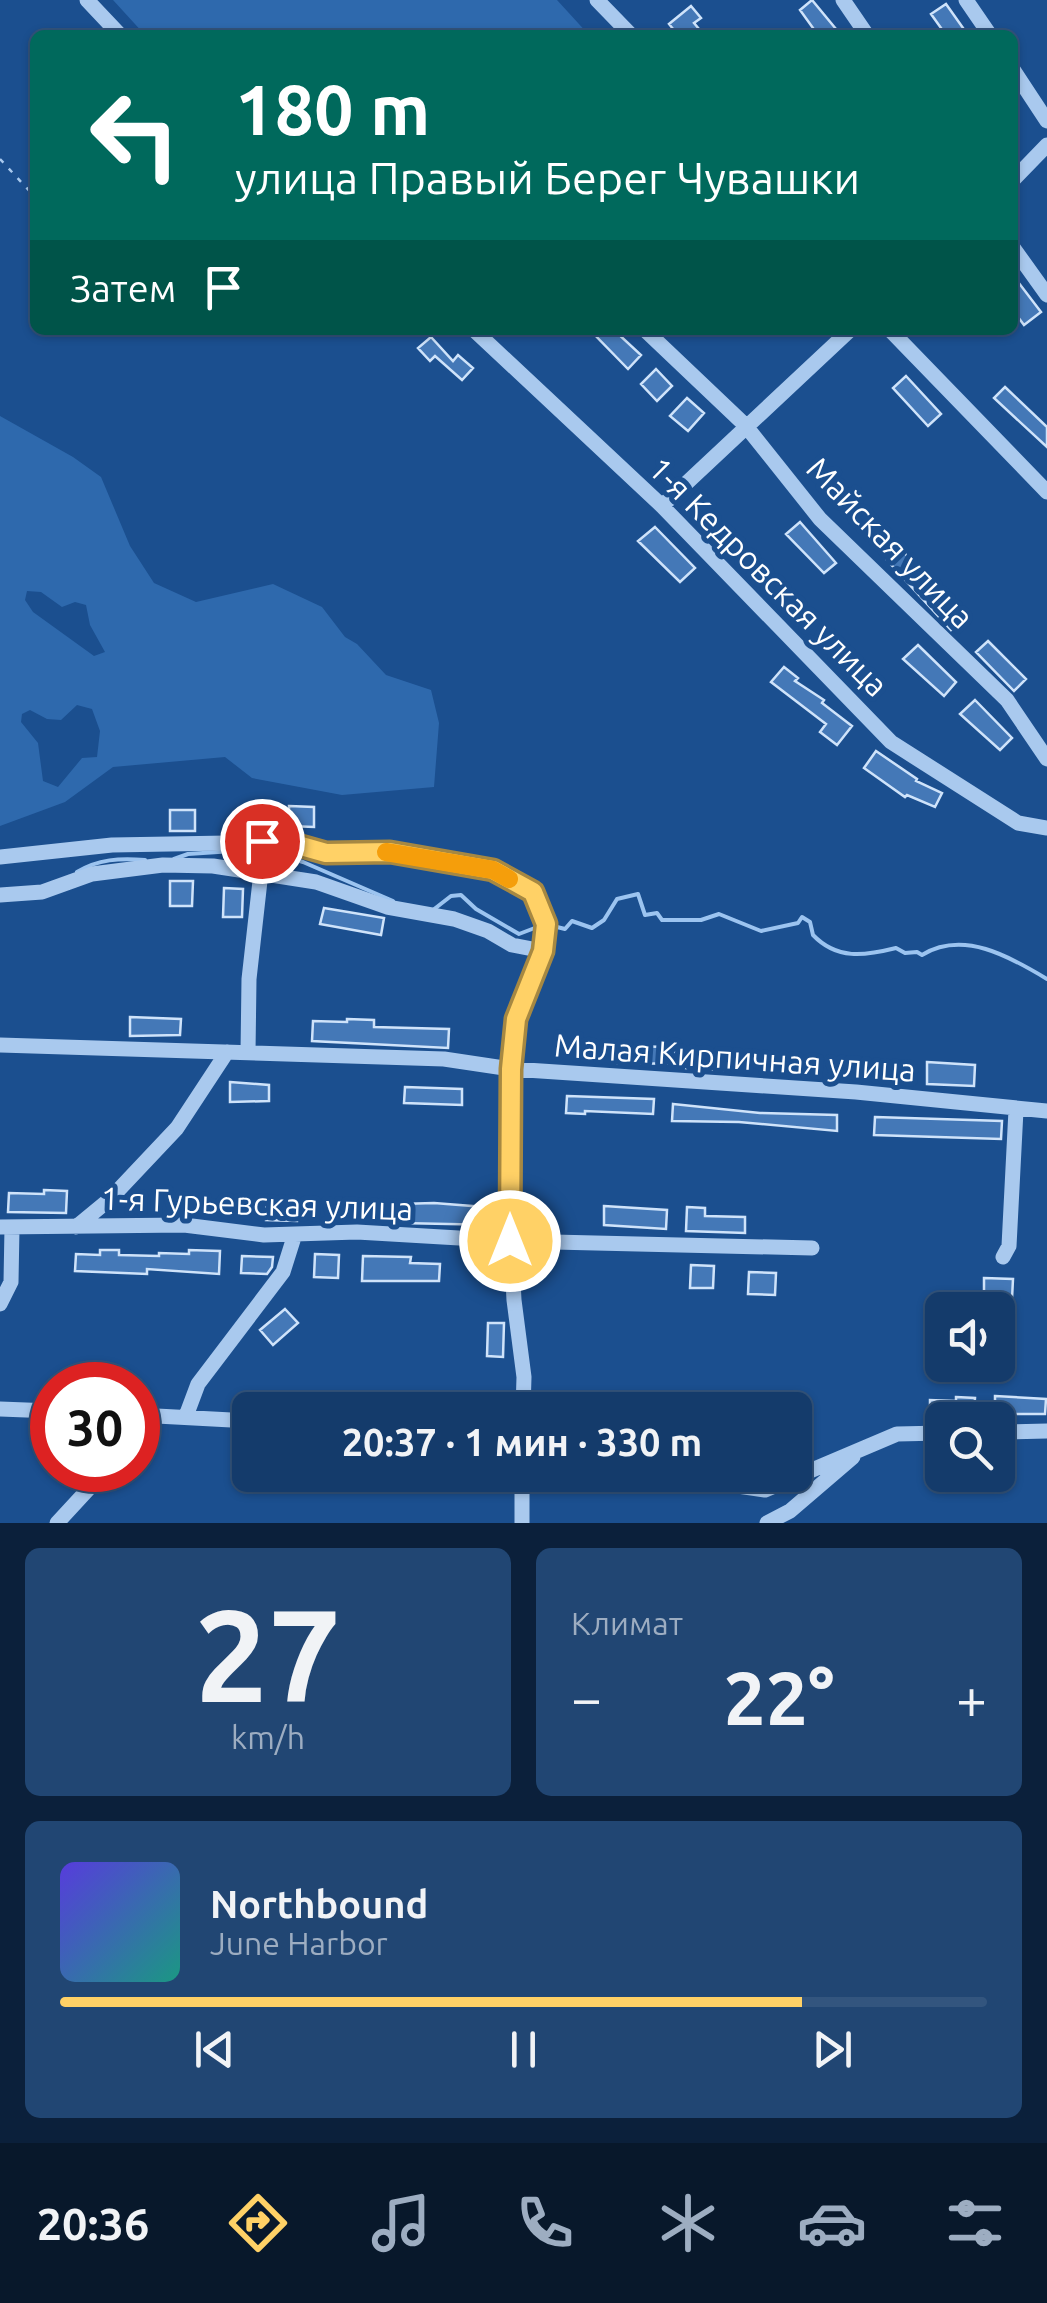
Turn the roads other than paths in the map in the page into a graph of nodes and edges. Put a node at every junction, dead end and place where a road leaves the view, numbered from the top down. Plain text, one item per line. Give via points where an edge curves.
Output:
1 (86, 0) edge
2 (843, 0) edge
3 (966, 0) edge
4 (607, 3) edge
5 (115, 30) edge
6 (626, 30) edge
7 (864, 30) edge
8 (987, 30) edge
9 (1018, 77) edge
10 (1047, 121) edge
11 (1047, 146) edge
12 (1018, 175) edge
13 (1018, 254) edge
14 (1047, 295) edge
15 (479, 335) edge
16 (649, 335) edge
17 (844, 335) edge
18 (895, 335) edge
19 (745, 425) junction
20 (1047, 492) edge
21 (662, 506) junction
22 (1047, 759) edge
23 (1047, 828) edge
24 (0, 857) edge
25 (246, 857) junction
26 (0, 895) edge
27 (543, 951) junction
28 (0, 1044) edge
29 (227, 1052) junction
30 (248, 1053) junction
31 (511, 1069) junction
32 (1016, 1110) junction
33 (1047, 1111) edge
34 (76, 1227) junction
35 (6, 1228) edge
36 (295, 1234) junction
37 (510, 1241) junction
38 (812, 1248) dead end
39 (1003, 1257) dead end
40 (0, 1304) edge
41 (524, 1392) edge
42 (0, 1409) edge
43 (30, 1410) edge
44 (160, 1415) edge
45 (186, 1416) junction
46 (232, 1420) edge
47 (1047, 1431) edge
48 (1015, 1432) edge
49 (925, 1433) edge
50 (868, 1445) junction
51 (812, 1469) edge
52 (86, 1492) edge
53 (522, 1492) edge
54 (57, 1523) edge
55 (522, 1523) edge
56 (767, 1523) edge

1 - 5 street
2 - 7 street
3 - 8 street
4 - 6 street
9 - 10 street
11 - 12 street
13 - 14 street
15 - 21 street, 1-я Кедровская улица
16 - 19 street, Майская улица
17 - 19 street
18 - 20 street
19 - 21 street
19 - 22 street, Майская улица via 820,519 1007,700
21 - 23 street, 1-я Кедровская улица via 891,742 1018,822
24 - 25 street via 112,845
25 - 26 street via 213,866 92,874 42,892
25 - 27 street via 387,907 454,919
25 - 27 street via 287,842 326,853 390,852 493,870 533,892 546,924
25 - 30 street
27 - 31 street via 516,1019
28 - 29 street, Малая Кирпичная улица
29 - 30 street, Малая Кирпичная улица
29 - 34 street via 177,1128
30 - 31 street, Малая Кирпичная улица via 444,1059
31 - 32 street, Малая Кирпичная улица
31 - 37 street
32 - 33 street, Малая Кирпичная улица
32 - 39 street via 1010,1246
34 - 35 street, 1-я Гурьевская улица
34 - 36 street, 1-я Гурьевская улица
35 - 40 street via 10,1282
36 - 37 street, 1-я Гурьевская улица
36 - 45 street via 283,1272 198,1384
37 - 38 street, 1-я Гурьевская улица
37 - 41 street
42 - 43 street
44 - 45 street
45 - 46 street
47 - 48 street
49 - 50 street
50 - 51 street
50 - 56 street
52 - 54 street
53 - 55 street

